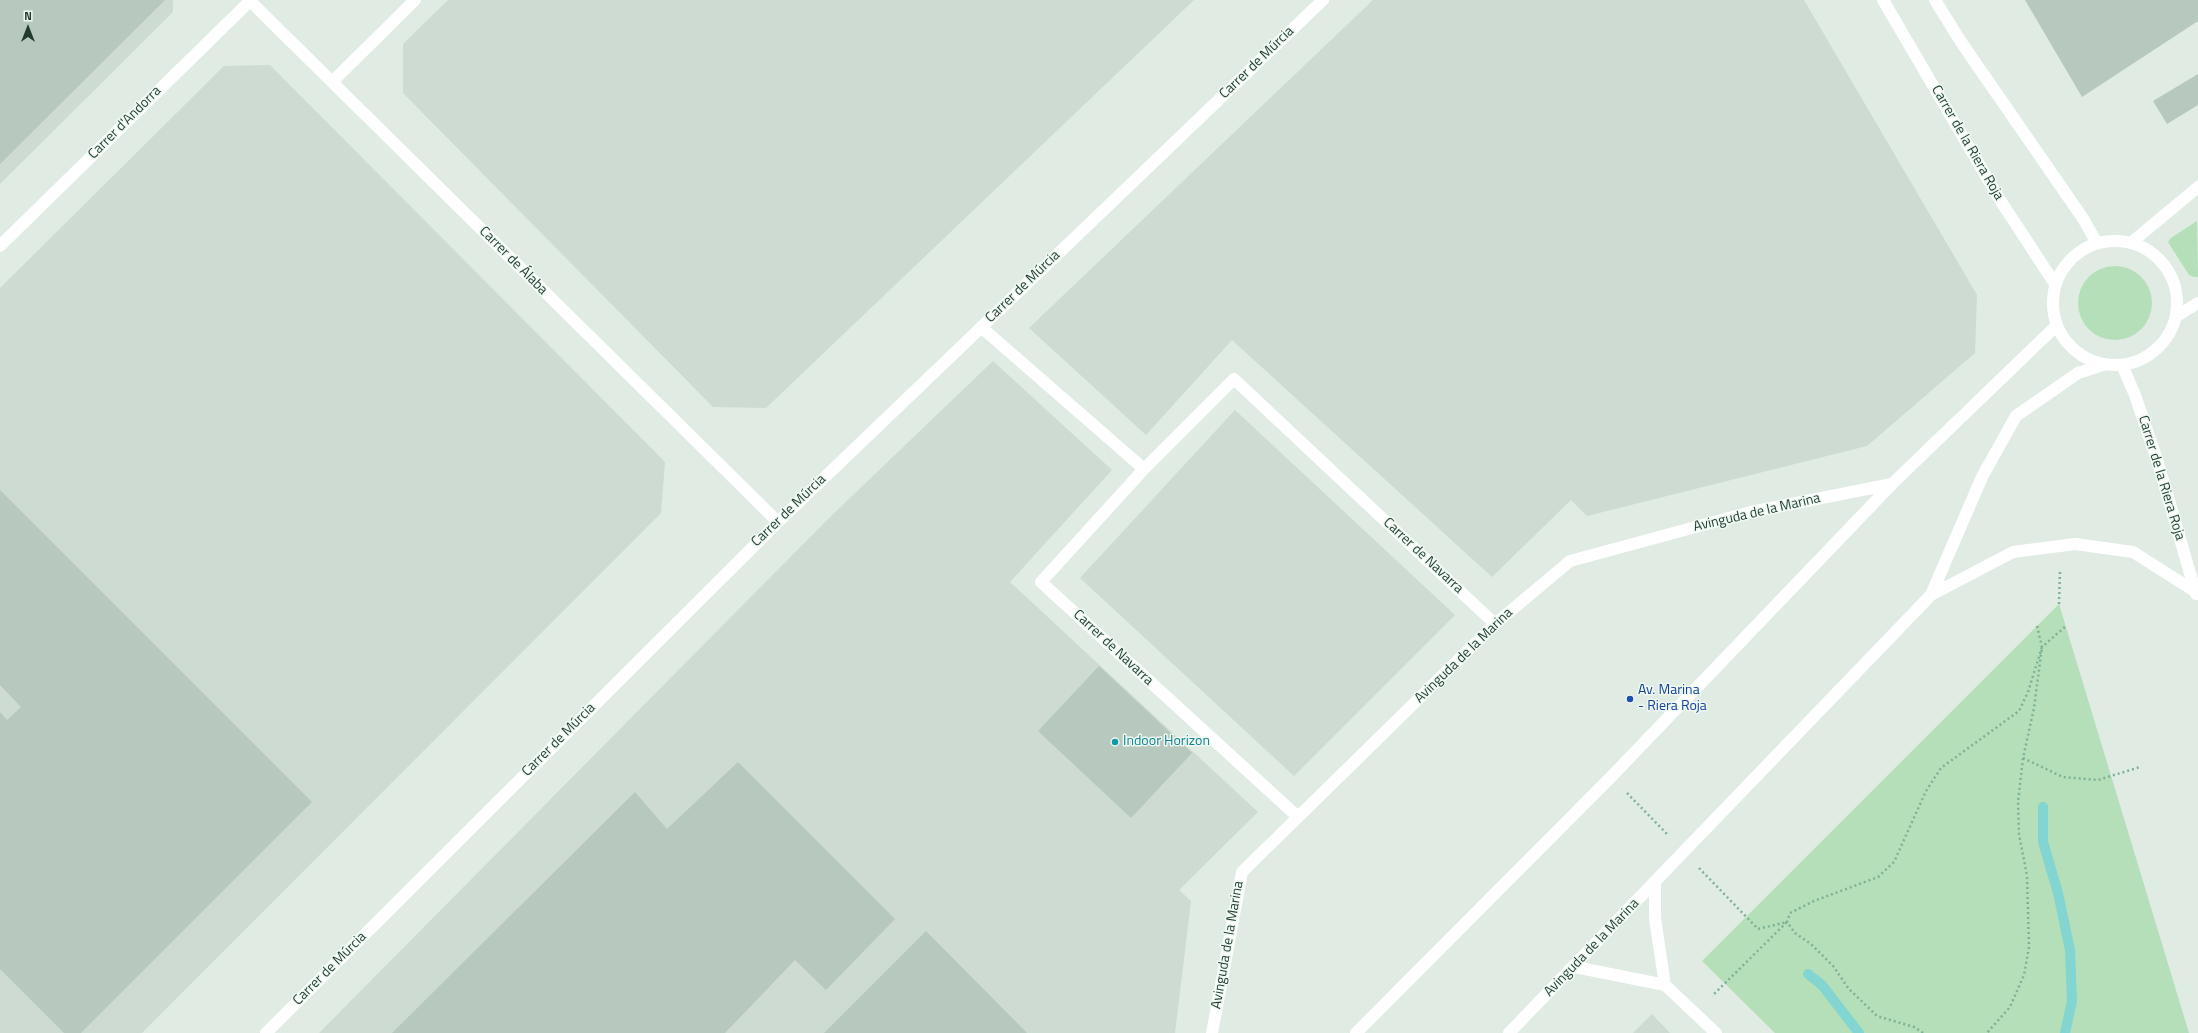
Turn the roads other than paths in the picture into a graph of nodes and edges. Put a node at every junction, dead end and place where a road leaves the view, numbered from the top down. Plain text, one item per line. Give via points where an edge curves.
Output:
1 (250, 0) edge
2 (414, 0) edge
3 (1323, 0) edge
4 (1883, 0) edge
5 (1935, 0) edge
6 (332, 82) junction
7 (2198, 187) edge
8 (2132, 242) junction
9 (2096, 243) junction
10 (0, 246) edge
11 (2055, 284) junction
12 (2198, 303) edge
13 (2177, 316) junction
14 (2056, 326) junction
15 (981, 327) junction
16 (2103, 365) junction
17 (2122, 365) junction
18 (1144, 469) junction
19 (1892, 484) junction
20 (778, 522) junction
21 (1930, 595) junction
22 (2197, 596) edge
23 (1495, 624) junction
24 (1298, 817) junction
25 (1655, 883) junction
26 (1574, 967) junction
27 (1665, 985) junction
28 (266, 1033) edge
29 (1212, 1033) edge
30 (1356, 1033) edge
31 (1509, 1033) edge
32 (1716, 1033) edge

1 - 6 street, Carrer de Álaba
1 - 10 street, Carrer d'Andorra
2 - 6 street
3 - 15 street, Carrer de Múrcia
4 - 11 street, Carrer de la Riera Roja via 2000,200
5 - 9 street via 1961,42 2082,217
6 - 20 street, Carrer de Álaba
7 - 8 street
8 - 9 street via 2114,240
8 - 13 street via 2150,250 2164,262 2174,278 2178,296
9 - 11 street via 2070,258
11 - 14 street via 2052,305
12 - 13 street
13 - 17 street via 2167,340 2147,358
14 - 16 street via 2074,351
14 - 19 street
15 - 18 street
15 - 20 street, Carrer de Múrcia
16 - 17 street
16 - 21 street, Avinguda de la Marina via 2078,373 2016,416 1982,477
17 - 22 street, Carrer de la Riera Roja via 2135,394
18 - 23 street, Carrer de Navarra via 1234,378
18 - 24 street, Carrer de Navarra via 1041,582
19 - 23 street, Avinguda de la Marina via 1751,512 1570,561
19 - 30 street via 1611,777
20 - 28 street, Carrer de Múrcia
21 - 22 street, Carrer de la Riera Roja via 2013,552 2075,544 2133,552
21 - 25 street, Avinguda de la Marina
23 - 24 street, Avinguda de la Marina
24 - 29 street, Avinguda de la Marina via 1242,872
25 - 26 street, Avinguda de la Marina
25 - 27 street via 1655,918
26 - 27 street
26 - 31 street, Avinguda de la Marina
27 - 32 street

